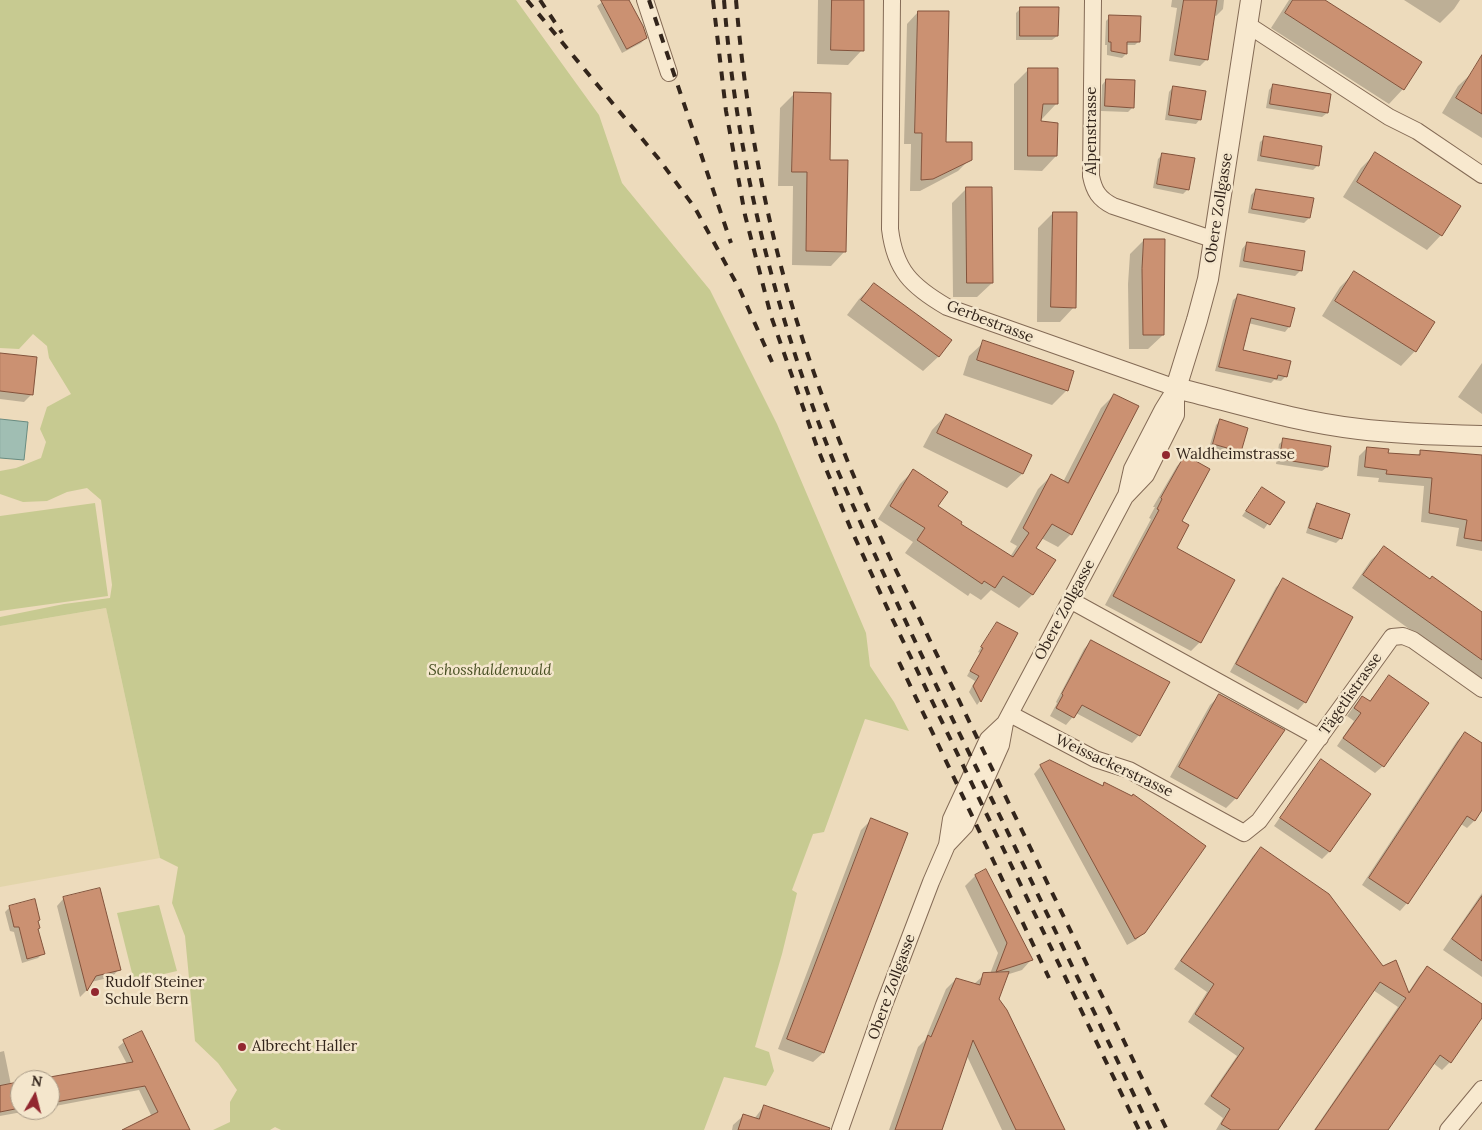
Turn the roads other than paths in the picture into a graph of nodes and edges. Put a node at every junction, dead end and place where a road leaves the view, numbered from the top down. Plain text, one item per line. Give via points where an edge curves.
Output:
1 (645, 0) edge
2 (892, 0) edge
3 (1093, 0) edge
4 (1251, 0) edge
5 (1248, 25) junction
6 (669, 73) dead end
7 (1482, 174) edge
8 (1215, 240) junction
9 (1176, 388) junction
10 (1482, 436) edge
11 (1070, 600) junction
12 (1482, 689) edge
13 (1007, 718) junction
14 (1320, 738) junction
15 (1244, 833) joint
16 (1482, 1089) edge
17 (840, 1130) edge
18 (1448, 1130) edge

1 - 6 street
2 - 9 street, Gerbestrasse via 890,229 892,248 901,268 915,285 947,307
3 - 8 street, Alpenstrasse via 1091,176 1097,194 1113,206
4 - 5 street, Obere Zollgasse
5 - 7 street
5 - 8 street, Obere Zollgasse
8 - 9 street, Obere Zollgasse via 1197,320
9 - 10 street via 1303,420 1358,429
9 - 11 street, Obere Zollgasse via 1176,415 1146,475 1126,497
11 - 13 street, Obere Zollgasse
11 - 14 street
12 - 14 street, Tägetlistrasse via 1413,640 1403,636 1392,638
13 - 15 street, Weissackerstrasse via 1095,759 1130,770
13 - 17 street, Obere Zollgasse via 1001,745 964,826 947,845 897,971
14 - 15 street, Tägetlistrasse via 1259,821
16 - 18 street

